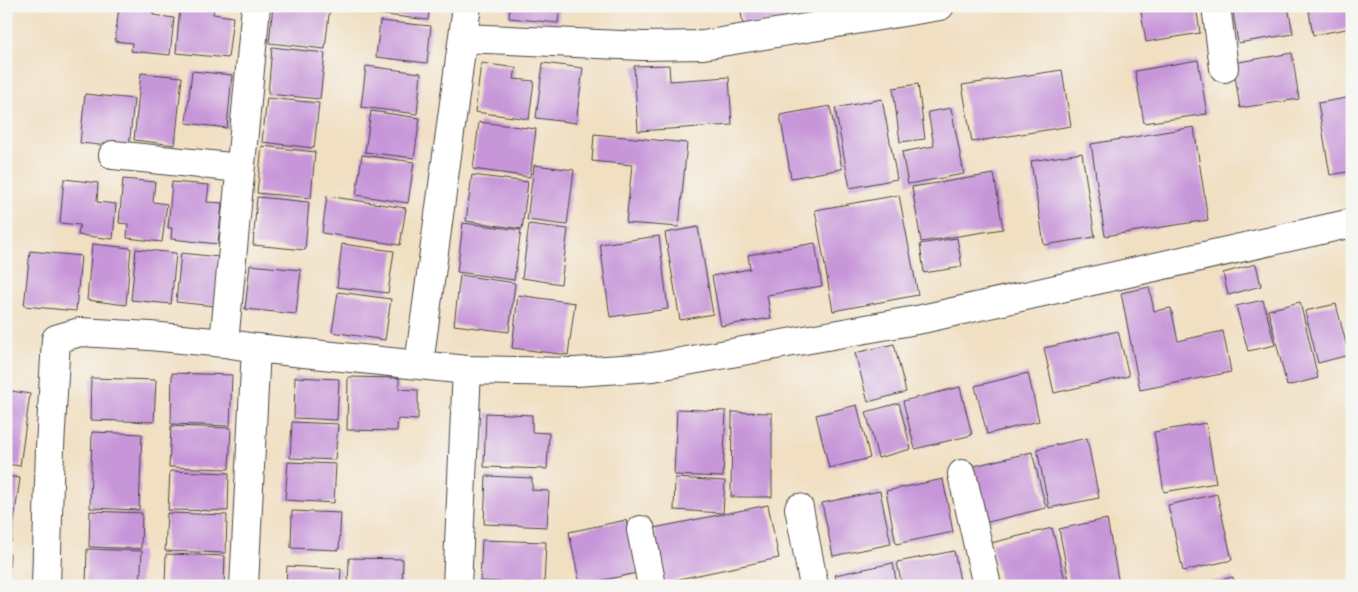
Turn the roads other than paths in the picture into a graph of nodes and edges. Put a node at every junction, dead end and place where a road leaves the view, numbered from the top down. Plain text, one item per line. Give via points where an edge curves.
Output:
1 (256, 6) edge
2 (468, 6) edge
3 (940, 6) edge
4 (1216, 6) edge
5 (834, 15) edge
6 (463, 38) junction
7 (1224, 68) dead end
8 (113, 155) dead end
9 (240, 168) junction
10 (1352, 223) edge
11 (224, 343) junction
12 (256, 348) junction
13 (420, 364) junction
14 (467, 370) junction
15 (962, 474) dead end
16 (799, 508) dead end
17 (641, 530) dead end
18 (46, 586) edge
19 (244, 586) edge
20 (457, 586) edge
21 (652, 586) edge
22 (814, 586) edge
23 (987, 586) edge

1 - 9 street
2 - 6 street
3 - 5 street
4 - 7 street
5 - 6 street via 703,45 643,46
6 - 13 street
8 - 9 street
9 - 11 street
10 - 14 street via 922,319 653,367 575,372
11 - 12 street
11 - 18 street via 80,332 56,339
12 - 13 street
12 - 19 street
13 - 14 street
14 - 20 street
15 - 23 street
16 - 22 street
17 - 21 street

